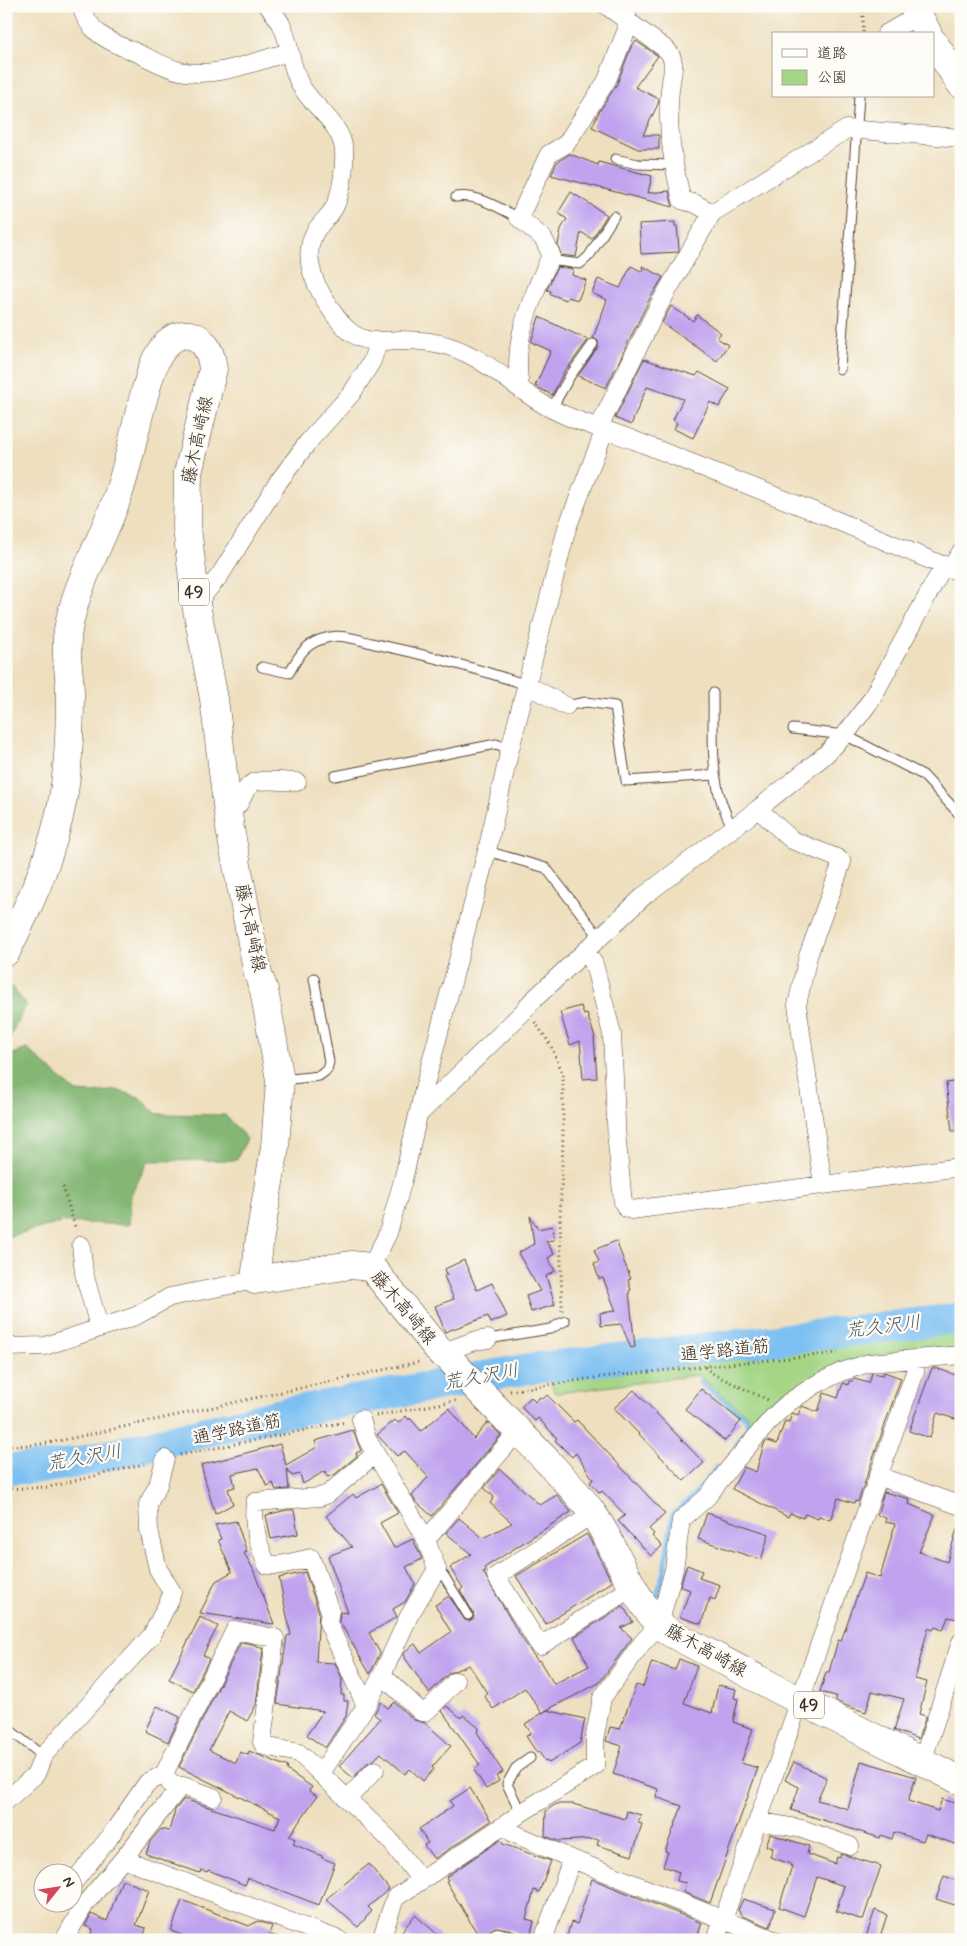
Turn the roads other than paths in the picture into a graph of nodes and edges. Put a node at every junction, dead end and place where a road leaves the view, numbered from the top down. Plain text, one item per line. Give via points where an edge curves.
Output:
1 (81, 6) edge
2 (268, 6) edge
3 (607, 6) edge
4 (627, 13) edge
5 (920, 18) edge
6 (890, 32) edge
7 (934, 44) edge
8 (289, 52) junction
9 (961, 84) edge
10 (859, 98) edge
11 (856, 128) junction
12 (961, 138) edge
13 (615, 159) dead end
14 (674, 165) junction
15 (456, 197) dead end
16 (712, 213) junction
17 (614, 216) dead end
18 (519, 218) junction
19 (549, 260) junction
20 (378, 342) junction
21 (593, 344) dead end
22 (840, 369) dead end
23 (520, 388) junction
24 (552, 408) junction
25 (602, 428) junction
26 (961, 552) edge
27 (952, 569) edge
28 (196, 604) junction
29 (262, 667) dead end
30 (527, 685) junction
31 (713, 693) dead end
32 (566, 706) joint
33 (793, 729) dead end
34 (845, 735) junction
35 (510, 749) junction
36 (714, 775) junction
37 (335, 776) dead end
38 (297, 782) dead end
39 (758, 809) junction
40 (228, 811) junction
41 (961, 816) edge
42 (733, 828) junction
43 (487, 851) junction
44 (600, 938) junction
45 (6, 952) edge
46 (586, 952) junction
47 (314, 978) dead end
48 (280, 1080) junction
49 (418, 1116) junction
50 (961, 1167) edge
51 (823, 1185) junction
52 (81, 1245) road end
53 (372, 1267) junction
54 (255, 1280) junction
55 (565, 1321) road end
56 (99, 1327) junction
57 (488, 1339) joint
58 (6, 1347) edge
59 (444, 1355) junction
60 (961, 1355) edge
61 (917, 1358) junction
62 (361, 1419) road end
63 (519, 1430) junction
64 (375, 1454) junction
65 (165, 1459) road end
66 (878, 1476) junction
67 (961, 1506) edge
68 (593, 1514) junction
69 (426, 1540) junction
70 (437, 1569) junction
71 (633, 1587) junction
72 (468, 1615) dead end
73 (659, 1625) junction
74 (961, 1642) edge
75 (382, 1675) junction
76 (456, 1681) dead end
77 (800, 1700) junction
78 (366, 1706) junction
79 (6, 1727) edge
80 (43, 1756) junction
81 (530, 1758) dead end
82 (922, 1762) junction
83 (375, 1770) dead end
84 (321, 1773) junction
85 (168, 1779) junction
86 (961, 1781) edge
87 (213, 1797) dead end
88 (347, 1799) junction
89 (6, 1801) edge
90 (521, 1813) junction
91 (758, 1821) junction
92 (506, 1824) junction
93 (850, 1846) dead end
94 (123, 1859) junction
95 (572, 1859) junction
96 (82, 1872) edge
97 (421, 1880) junction
98 (82, 1895) edge
99 (73, 1914) edge
100 (723, 1919) junction
101 (64, 1940) edge
102 (339, 1940) edge
103 (381, 1940) edge
104 (543, 1940) edge
105 (716, 1940) edge
106 (774, 1940) edge

1 - 8 street via 85,20 101,37 181,72 224,69
2 - 8 street via 284,28
3 - 4 street
4 - 14 street via 673,56 669,109
4 - 18 street via 627,29 607,80 566,144 549,154
5 - 6 street
7 - 9 main road
8 - 20 street via 302,87 335,127 344,152 336,205 314,233 309,258 311,270 339,321 356,336
10 - 11 lane
11 - 12 street
11 - 16 street via 847,129
11 - 22 lane
13 - 14 lane via 638,164
14 - 16 street via 682,200
15 - 18 lane via 474,197
16 - 25 street via 658,307
17 - 19 lane via 589,256 580,264
18 - 19 street via 542,238 551,254
19 - 23 street via 520,340 517,356
20 - 23 street via 412,340 450,346 482,361
20 - 28 street via 372,361 352,393 279,481 220,575
21 - 24 lane
23 - 24 street
24 - 25 street via 590,426
25 - 27 street
25 - 30 street via 567,528
26 - 27 street
27 - 34 street
28 - 40 main road, 藤木高崎線 / 49 via 214,699
28 - 45 main road, 藤木高崎線 / 49 via 186,488 213,369 206,346 190,334 171,340 154,363 119,494 83,579 71,617 67,640 69,734 62,803 46,864
29 - 30 lane via 289,674 307,645 331,636 388,647
30 - 32 street
30 - 35 street
31 - 36 lane
32 - 36 lane via 586,702 615,706 626,781
33 - 34 lane
34 - 39 street
34 - 41 lane via 923,775
35 - 37 lane via 496,744
35 - 43 street
36 - 42 lane via 723,811
38 - 40 street via 260,781 250,785 237,807
39 - 42 street
39 - 51 street via 792,840 842,862 808,956 797,1005
40 - 48 main road, 藤木高崎線 / 49
42 - 44 street via 645,895
43 - 44 lane via 546,868
43 - 49 street
44 - 46 street
46 - 49 street via 530,1003
46 - 51 street via 594,964 612,1034 617,1143 626,1208 631,1210
47 - 48 lane via 328,1070 319,1076
48 - 54 main road, 藤木高崎線 / 49 via 275,1146
49 - 53 street via 388,1233
50 - 51 street
52 - 56 street via 84,1273
53 - 54 main road, 藤木高崎線 via 351,1265
53 - 59 main road, 藤木高崎線 / 49
54 - 56 street via 170,1297 136,1316
55 - 57 lane via 550,1329
56 - 58 street via 45,1346
57 - 59 street via 474,1341
59 - 63 main road, 藤木高崎線 / 49
60 - 61 street
61 - 66 street
61 - 73 street via 869,1363 841,1372 801,1394 773,1417 707,1498 681,1520 674,1569
62 - 64 street
63 - 68 main road, 藤木高崎線 / 49
63 - 69 street
64 - 69 street
64 - 78 street via 328,1494 254,1502 253,1518 267,1565 311,1558 330,1611 328,1623
65 - 80 street via 158,1485 148,1504 149,1530 158,1569 172,1592 170,1598 152,1635
66 - 67 street
66 - 77 street
68 - 71 main road, 藤木高崎線 / 49
68 - 71 street via 496,1576 540,1646
69 - 70 street
70 - 72 lane
70 - 75 street via 408,1616
71 - 73 main road, 藤木高崎線 / 49
73 - 77 main road, 藤木高崎線 / 49
73 - 90 street via 604,1694 595,1736 595,1766
74 - 82 street
75 - 76 street via 421,1712 429,1709
75 - 78 street
77 - 82 main road, 藤木高崎線 / 49
77 - 91 street
78 - 84 street
79 - 80 lane
80 - 89 street via 36,1774
81 - 90 lane via 516,1768 507,1784
82 - 86 main road, 藤木高崎線 / 49
83 - 88 street
84 - 85 street via 299,1753 264,1746 275,1638 235,1630
84 - 88 street
85 - 87 street
85 - 94 street via 176,1792
85 - 96 street via 147,1783
88 - 97 street via 388,1838
90 - 92 street
91 - 93 street via 802,1829
91 - 100 street
92 - 95 street via 514,1833
92 - 97 street
94 - 98 street
94 - 102 street
95 - 100 street
95 - 104 street
97 - 103 street via 395,1898
99 - 101 street
100 - 105 street
100 - 106 street

